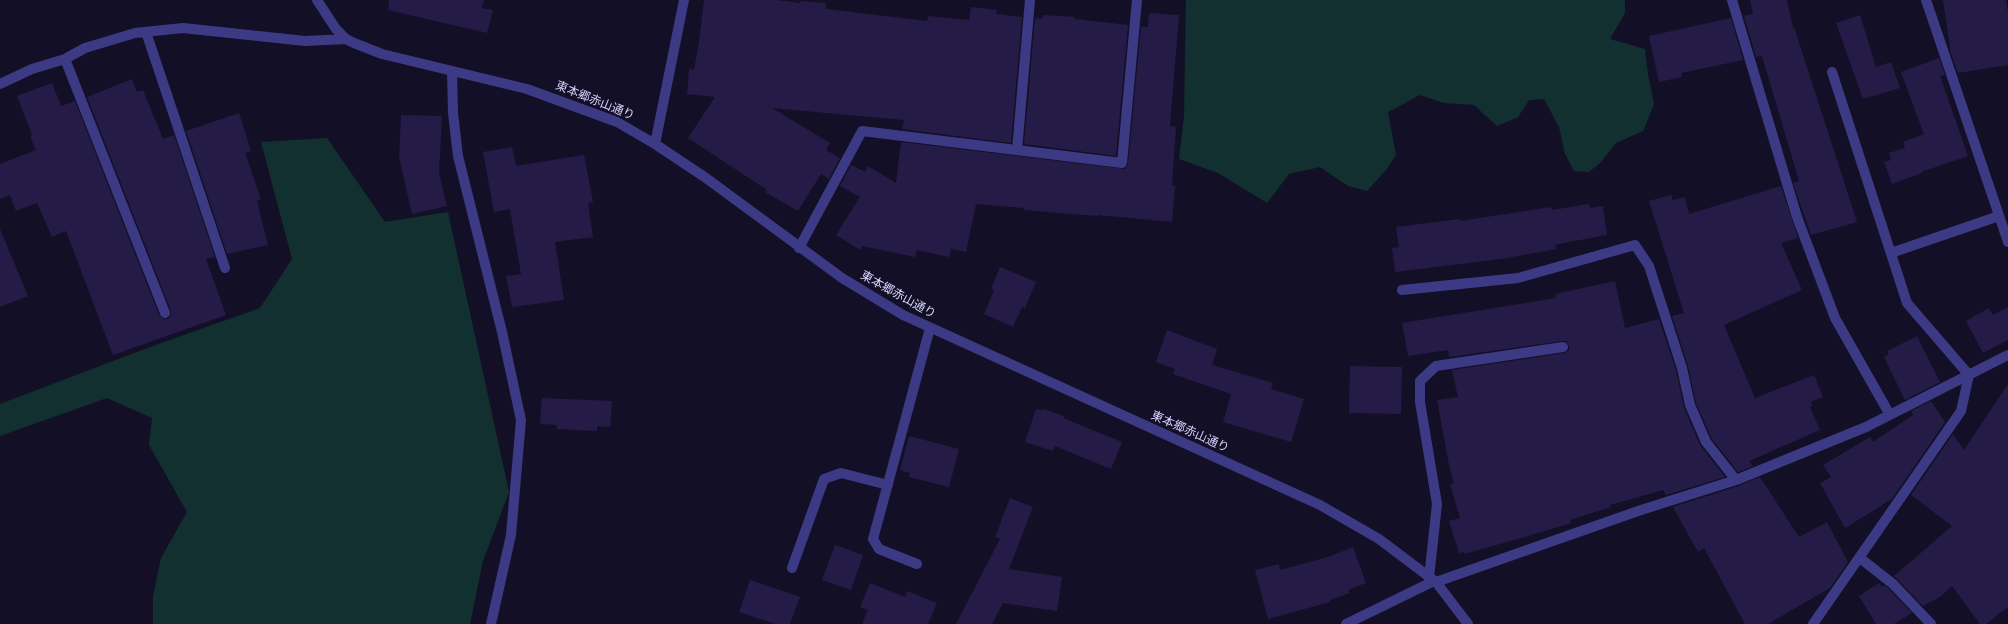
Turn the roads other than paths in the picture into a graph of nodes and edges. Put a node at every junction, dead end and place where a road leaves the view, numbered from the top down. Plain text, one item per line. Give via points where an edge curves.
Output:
1 (317, 0) edge
2 (684, 0) edge
3 (1030, 0) edge
4 (1137, 0) edge
5 (1732, 0) edge
6 (1926, 0) edge
7 (146, 32) junction
8 (346, 39) junction
9 (66, 59) junction
10 (452, 72) junction
11 (1832, 72) dead end
12 (0, 84) edge
13 (655, 144) junction
14 (1017, 150) junction
15 (1999, 216) junction
16 (2008, 242) edge
17 (799, 248) junction
18 (1891, 253) junction
19 (225, 268) dead end
20 (1402, 290) dead end
21 (165, 313) dead end
22 (930, 328) junction
23 (1563, 347) dead end
24 (2008, 355) edge
25 (1969, 375) junction
26 (1890, 415) junction
27 (1736, 480) junction
28 (888, 485) junction
29 (1860, 558) junction
30 (917, 564) dead end
31 (792, 568) dead end
32 (1433, 580) junction
33 (491, 624) edge
34 (1346, 624) edge
35 (1468, 624) edge
36 (1813, 624) edge
37 (1931, 624) edge

1 - 8 street, 東本郷赤山通り via 336,29
2 - 13 street
3 - 14 street
4 - 14 street via 1122,162
5 - 26 street via 1797,217 1835,318
6 - 15 street
7 - 8 street via 183,28 305,41
7 - 9 street via 85,48
7 - 19 street
8 - 10 street, 東本郷赤山通り via 382,54
9 - 12 street via 32,69
9 - 21 street
10 - 13 street, 東本郷赤山通り via 527,88 573,104 617,122
10 - 33 street via 458,156 521,420 511,535
11 - 18 street
13 - 17 street, 東本郷赤山通り via 706,178
14 - 17 street via 862,131
15 - 16 street
15 - 18 street
17 - 22 street, 東本郷赤山通り via 902,315
18 - 25 street via 1908,303
20 - 27 street via 1518,278 1635,245 1649,266 1682,368 1690,405 1706,442
22 - 28 street
22 - 32 street, 東本郷赤山通り via 1320,505 1379,539
23 - 32 street via 1436,366 1420,382 1420,402 1437,504
24 - 25 street
25 - 26 street
25 - 29 street via 1961,411
26 - 27 street
27 - 32 street
28 - 30 street via 873,540 879,550
28 - 31 street via 841,473 824,479
29 - 36 street
29 - 37 street via 1893,584
32 - 34 street
32 - 35 street, 東本郷赤山通り

